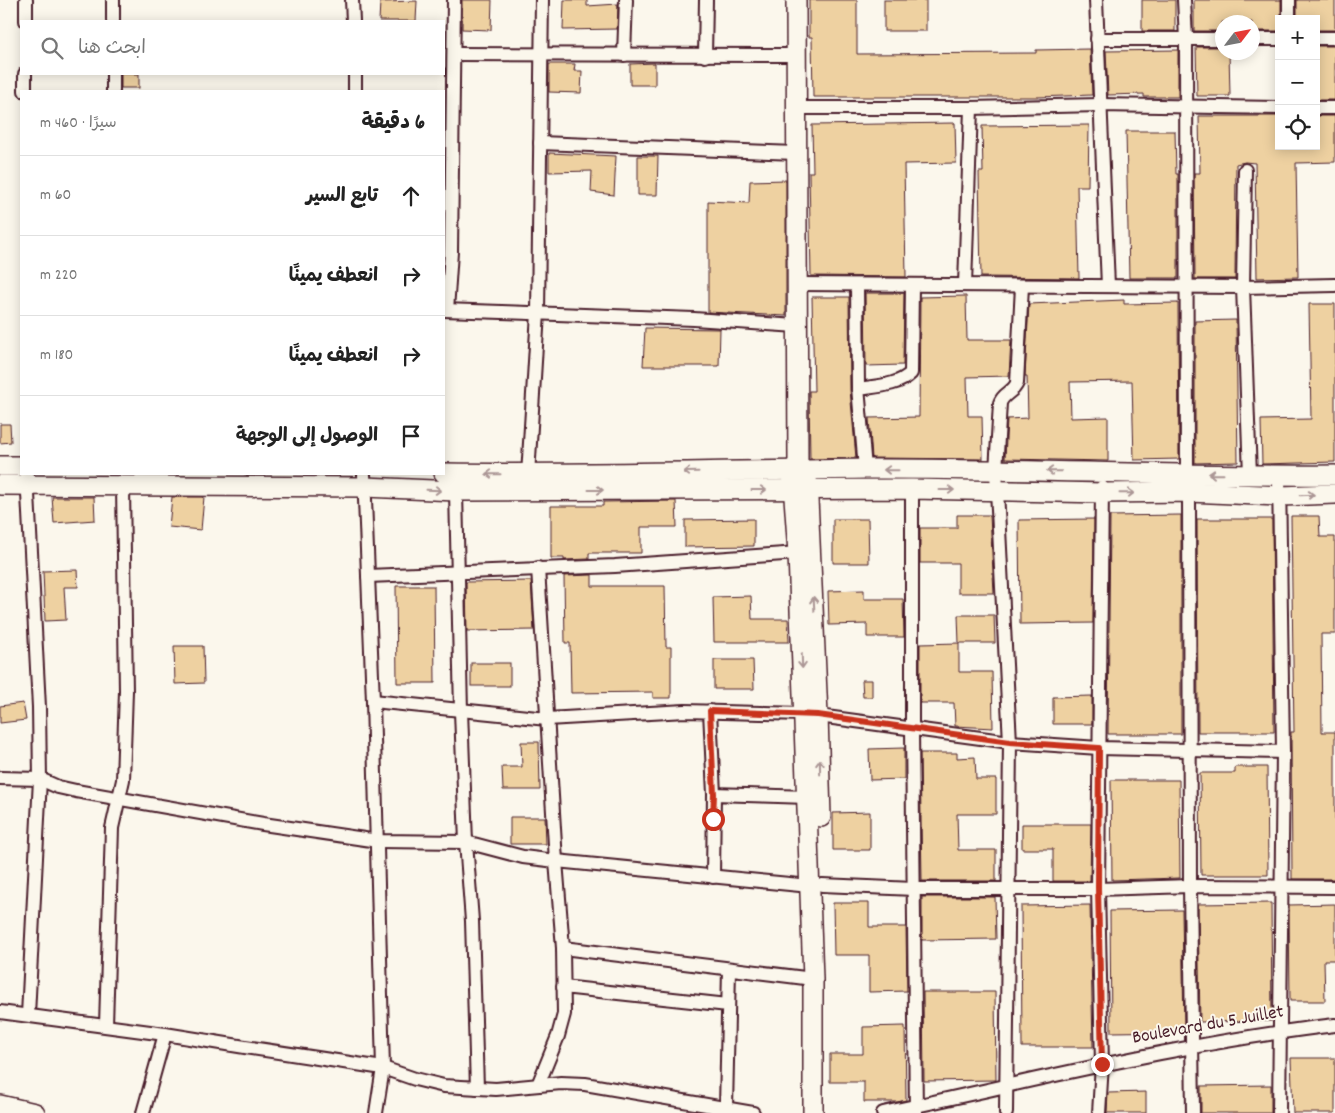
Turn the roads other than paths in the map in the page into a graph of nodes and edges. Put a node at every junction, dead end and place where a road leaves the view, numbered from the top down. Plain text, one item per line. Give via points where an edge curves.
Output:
1 (26, 0) edge
2 (113, 0) edge
3 (352, 0) edge
4 (454, 0) edge
5 (542, 0) edge
6 (626, 0) edge
7 (706, 0) edge
8 (796, 0) edge
9 (1096, 0) edge
10 (1184, 0) edge
11 (1288, 0) edge
12 (1289, 15) edge
13 (26, 20) edge
14 (113, 20) edge
15 (353, 20) edge
16 (1320, 38) edge
17 (1335, 38) edge
18 (1097, 39) junction
19 (1186, 39) junction
20 (1215, 39) edge
21 (1260, 39) edge
22 (1275, 39) edge
23 (454, 54) junction
24 (796, 55) junction
25 (541, 56) junction
26 (624, 56) junction
27 (705, 56) junction
28 (25, 75) edge
29 (113, 75) edge
30 (355, 75) edge
31 (25, 90) edge
32 (113, 90) edge
33 (355, 90) edge
34 (1100, 106) junction
35 (795, 108) junction
36 (971, 108) junction
37 (1186, 108) junction
38 (1275, 108) edge
39 (1320, 108) edge
40 (1335, 108) edge
41 (540, 144) junction
42 (796, 153) junction
43 (1245, 170) dead end
44 (797, 284) junction
45 (857, 285) junction
46 (912, 285) junction
47 (966, 285) junction
48 (1335, 285) edge
49 (1022, 286) junction
50 (1108, 286) junction
51 (1186, 286) junction
52 (1243, 287) junction
53 (446, 310) edge
54 (538, 313) junction
55 (797, 326) junction
56 (858, 389) junction
57 (0, 466) edge
58 (20, 466) edge
59 (865, 470) junction
60 (996, 471) junction
61 (1101, 472) junction
62 (445, 473) edge
63 (528, 474) junction
64 (1250, 475) junction
65 (1335, 475) edge
66 (1279, 476) junction
67 (800, 477) junction
68 (28, 480) edge
69 (364, 480) edge
70 (1188, 483) junction
71 (0, 486) edge
72 (123, 487) junction
73 (912, 489) junction
74 (997, 490) junction
75 (456, 491) junction
76 (1103, 493) junction
77 (1335, 494) edge
78 (1281, 496) junction
79 (798, 553) junction
80 (538, 568) junction
81 (458, 571) junction
82 (368, 576) junction
83 (373, 701) junction
84 (461, 711) junction
85 (710, 711) junction
86 (811, 714) junction
87 (547, 719) junction
88 (912, 729) junction
89 (1010, 742) junction
90 (1099, 748) junction
91 (1190, 751) junction
92 (1283, 752) junction
93 (0, 778) edge
94 (40, 779) junction
95 (714, 794) junction
96 (119, 798) junction
97 (807, 798) junction
98 (378, 841) junction
99 (466, 842) junction
100 (556, 861) junction
101 (712, 877) junction
102 (816, 886) junction
103 (1190, 886) junction
104 (1281, 887) junction
105 (1009, 888) junction
106 (1098, 888) junction
107 (1335, 888) edge
108 (914, 889) junction
109 (563, 948) junction
110 (729, 969) junction
111 (813, 979) junction
112 (563, 987) junction
113 (728, 1005) junction
114 (0, 1012) edge
115 (28, 1015) junction
116 (106, 1025) junction
117 (1335, 1026) edge
118 (1279, 1032) junction
119 (165, 1034) junction
120 (1192, 1047) junction
121 (1102, 1064) junction
122 (383, 1068) junction
123 (538, 1085) junction
124 (1005, 1085) junction
125 (477, 1088) junction
126 (0, 1105) edge
127 (726, 1108) junction
128 (916, 1110) edge
129 (35, 1113) edge
130 (143, 1113) edge
131 (376, 1113) edge
132 (753, 1113) edge
133 (813, 1113) edge
134 (825, 1113) edge
135 (882, 1113) edge
136 (1006, 1113) edge
137 (1100, 1113) edge
138 (1193, 1113) edge
139 (1279, 1113) edge

1 - 13 street
2 - 14 street
3 - 15 street
4 - 23 street
5 - 25 street
6 - 26 street
7 - 27 street
8 - 24 main road
9 - 18 street
10 - 19 street
11 - 12 street
16 - 17 street
18 - 19 street
18 - 34 street
19 - 20 street
19 - 37 street
21 - 22 street
23 - 25 street
23 - 53 street via 451,242
24 - 27 street
24 - 35 main road
25 - 26 street
25 - 41 street
26 - 27 street
28 - 31 street
29 - 32 street
30 - 33 street
34 - 36 street
34 - 37 street
34 - 50 street
35 - 36 street
35 - 42 main road
36 - 47 street
37 - 38 street
37 - 51 street
39 - 40 street
41 - 42 street
41 - 54 street
42 - 44 main road
43 - 52 street
44 - 45 street
44 - 55 main road
45 - 46 street
45 - 56 street
46 - 47 street
46 - 56 street via 911,373 903,380
47 - 49 street
48 - 52 street
49 - 50 street
49 - 60 street via 1017,382 1000,403
50 - 51 street
51 - 52 street
51 - 70 street
52 - 64 street
53 - 54 street
54 - 55 street
54 - 63 street
55 - 67 main road
56 - 59 street
57 - 58 main road
60 -> 59 main road
59 - 67 main road
61 -> 60 main road
60 - 74 street
61 - 70 main road
61 - 76 street
63 -> 62 main road
67 -> 63 main road
64 - 66 main road
64 -> 70 main road
65 - 66 main road
66 - 78 street
67 - 73 main road
75 -> 67 main road
67 - 79 main road
86 -> 67 main road
68 - 71 main road
68 - 72 main road
68 - 94 street
69 - 72 main road
69 -> 75 main road
69 - 82 street
76 -> 70 main road
70 - 78 main road
70 - 91 street
72 - 96 street via 126,691 123,780
73 -> 74 main road
73 - 88 street
74 - 76 main road
74 - 89 street
75 - 81 street
76 - 90 street
78 -> 77 main road
78 - 92 street
79 - 80 street
79 -> 86 main road
80 - 81 street
80 - 87 street
81 - 82 street
81 - 84 street
82 - 83 street
83 - 84 street
83 - 98 street
84 - 87 street
84 - 99 street
85 - 86 street
85 - 87 street
85 - 95 street
86 - 88 street
86 - 97 main road
102 -> 86 main road
87 - 100 street
88 - 89 street
88 - 108 street
89 - 90 street
89 - 105 street
90 - 91 street
90 - 106 street
91 - 92 street
91 - 103 street
92 - 104 street
93 - 94 street
94 - 96 street via 67,789
94 - 115 street
95 - 97 street
95 - 101 street
96 - 98 street
96 - 116 street via 112,828
97 - 102 main road
98 - 99 street
98 - 122 street
99 - 100 street via 523,857
99 - 125 street via 472,920
100 - 101 street
100 - 109 street
101 - 102 street
102 - 108 street
102 - 111 main road
102 - 134 main road
103 - 104 street
103 - 106 street
103 - 120 street
104 - 107 street
104 - 118 street
105 - 106 street
105 - 108 street
105 - 124 street
106 - 121 street
108 - 128 street
109 - 110 street
109 - 112 street
110 - 111 street
110 - 113 street
111 - 133 main road
112 - 113 street
112 - 123 street via 562,1024
113 - 127 street
114 - 115 street
115 - 116 street
116 - 119 street
117 - 118 street, Boulevard du 5 Juillet
118 - 120 street, Boulevard du 5 Juillet
118 - 139 street
119 - 122 street
119 - 130 street
120 - 121 street, Boulevard du 5 Juillet
120 - 138 street
121 - 124 street, Boulevard du 5 Juillet
121 - 137 street
122 - 125 street via 444,1086
122 - 131 street
123 - 125 street
123 - 127 street via 585,1084
124 - 128 street, Boulevard du 5 Juillet
124 - 136 street
126 - 129 main road
127 - 132 street
128 - 135 street, Boulevard du 5 Juillet

